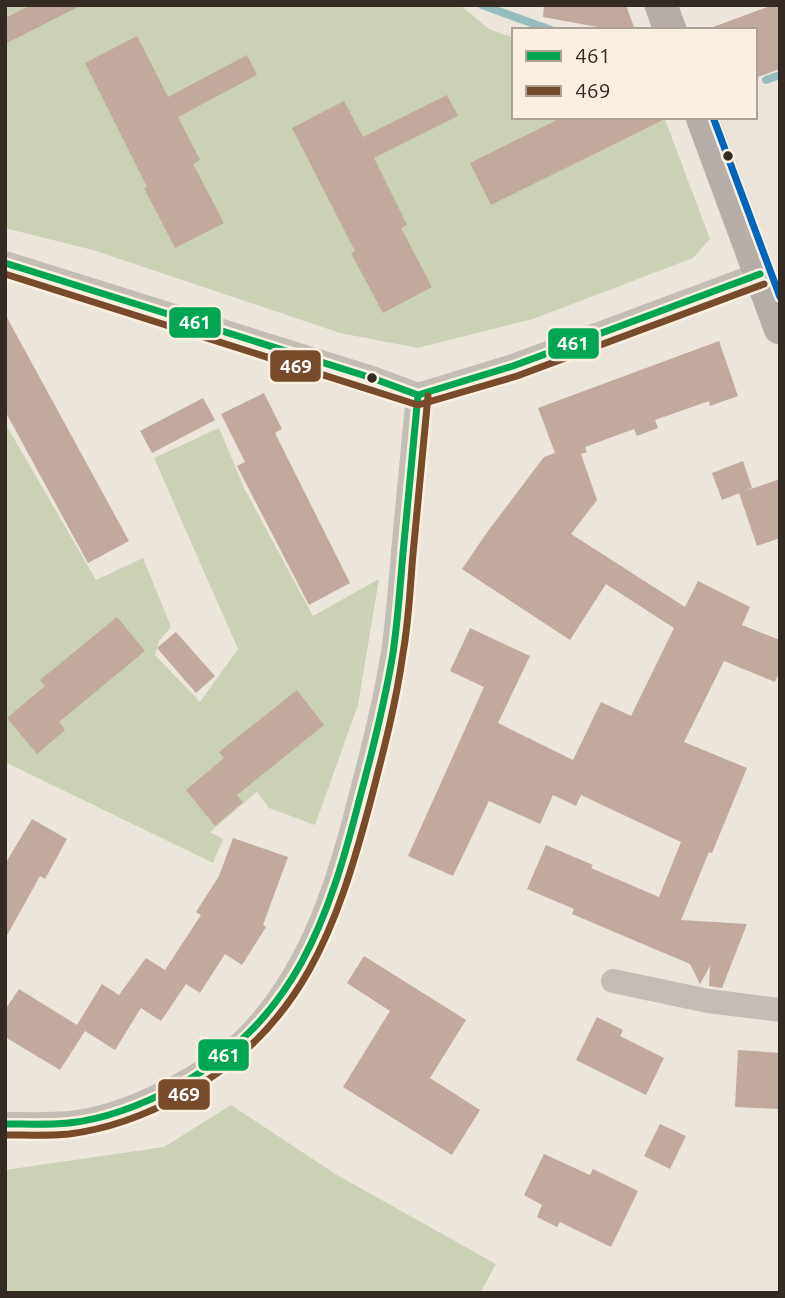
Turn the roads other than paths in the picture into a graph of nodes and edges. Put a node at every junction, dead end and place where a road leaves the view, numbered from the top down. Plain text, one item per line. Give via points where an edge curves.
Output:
1 (661, 5) edge
2 (669, 28) edge
3 (703, 119) edge
4 (5, 263) edge
5 (760, 274) junction
6 (780, 328) edge
7 (418, 395) junction
8 (613, 981) dead end
9 (780, 1010) edge
10 (5, 1124) edge

1 - 2 main road
3 - 5 main road
4 - 7 street
5 - 6 main road
5 - 7 street via 520,363
7 - 10 street via 384,703 347,850 307,951 255,1029 211,1067 140,1104 71,1123
8 - 9 street

